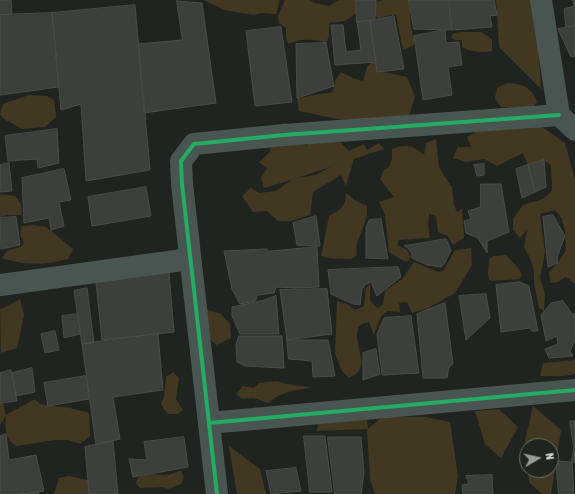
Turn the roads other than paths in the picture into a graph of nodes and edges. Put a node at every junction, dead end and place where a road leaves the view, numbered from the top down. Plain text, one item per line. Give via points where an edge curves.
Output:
1 (541, 0) edge
2 (559, 115) junction
3 (575, 130) edge
4 (190, 259) junction
5 (0, 285) edge
6 (575, 390) edge
7 (209, 423) junction
8 (217, 494) edge

1 - 2 street
2 - 3 street
2 - 4 street via 194,144 181,161
4 - 5 street
4 - 7 street
6 - 7 street
7 - 8 street

